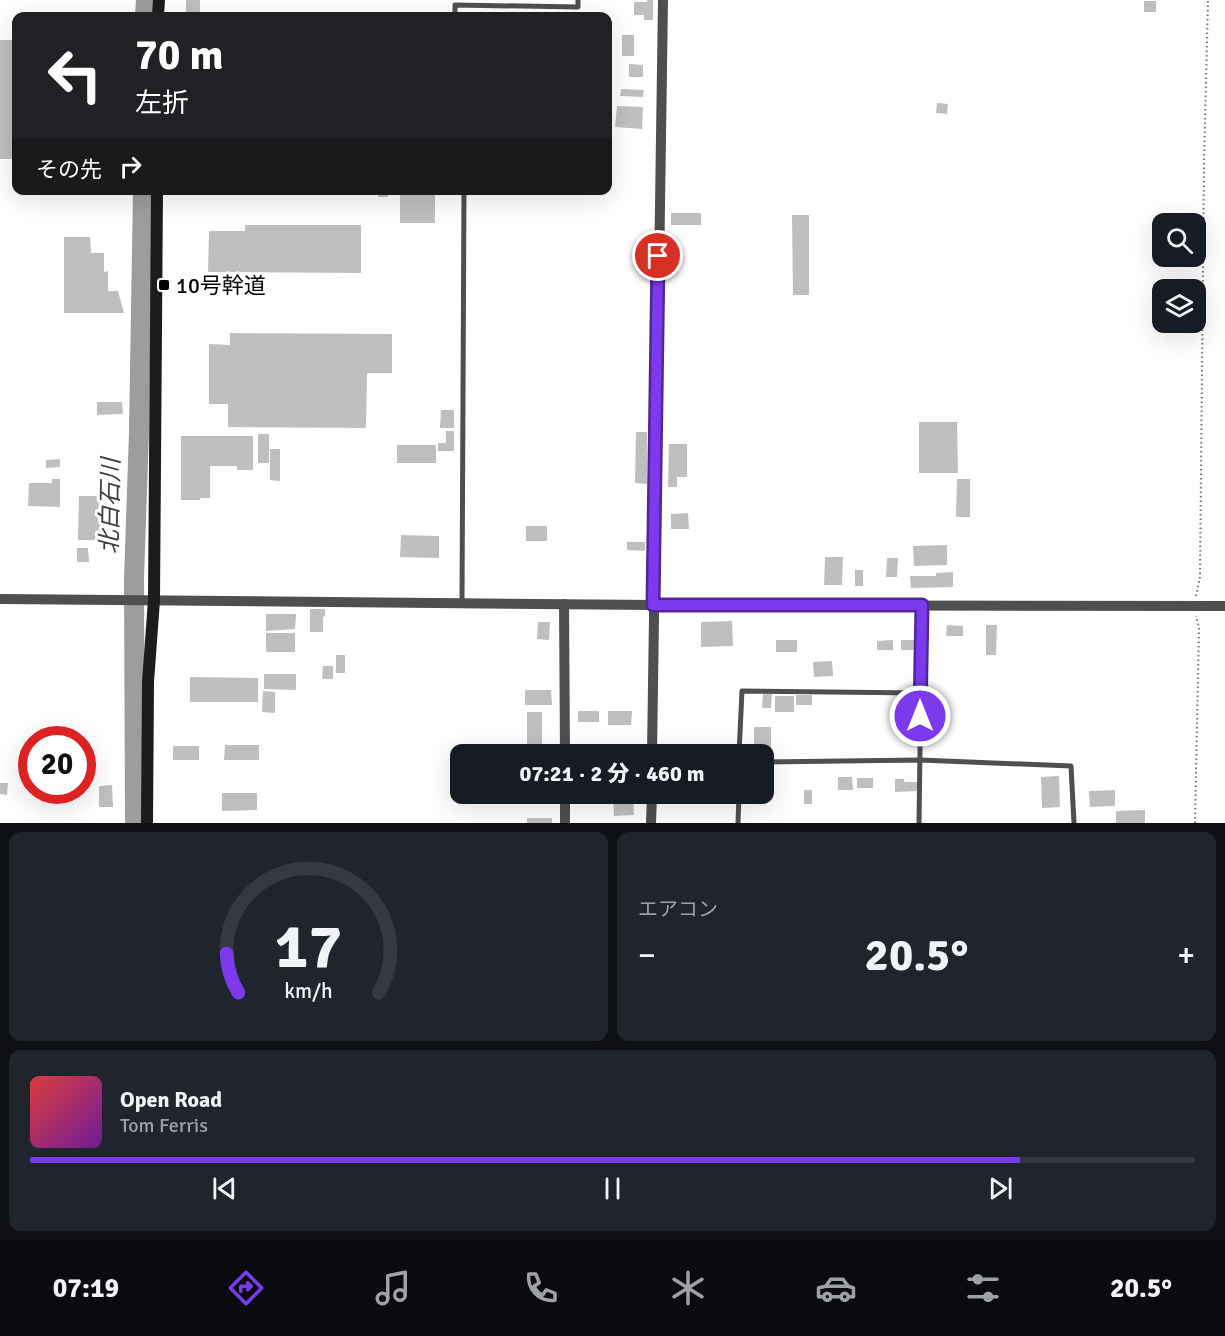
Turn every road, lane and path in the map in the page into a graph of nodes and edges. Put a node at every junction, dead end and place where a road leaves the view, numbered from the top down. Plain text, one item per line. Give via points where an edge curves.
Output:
1 (519, 0) edge
2 (578, 0) edge
3 (663, 0) edge
4 (1208, 0) edge
5 (519, 7) junction
6 (455, 12) edge
7 (157, 195) edge
8 (464, 195) edge
9 (0, 599) edge
10 (150, 601) junction
11 (462, 603) junction
12 (564, 604) junction
13 (653, 605) junction
14 (922, 605) junction
15 (1225, 606) edge
16 (1193, 607) junction
17 (920, 693) junction
18 (565, 744) edge
19 (652, 744) edge
20 (739, 744) edge
21 (920, 760) junction
22 (774, 762) edge
23 (565, 804) edge
24 (651, 804) edge
25 (738, 804) edge
26 (147, 823) edge
27 (566, 823) edge
28 (651, 823) edge
29 (738, 823) edge
30 (919, 823) edge
31 (1074, 823) edge
32 (1195, 823) edge

1 - 5 lane
2 - 5 lane via 578,7
3 - 13 street
4 - 16 path via 1200,577
5 - 6 lane via 455,5
7 - 10 street
8 - 11 lane
9 - 10 street
10 - 11 street
10 - 26 street
11 - 12 street
12 - 13 street
12 - 18 street
13 - 14 street
13 - 19 street
14 - 16 street
14 - 17 lane
15 - 16 street
16 - 32 path via 1199,628
17 - 20 lane via 742,691
17 - 21 lane
21 - 22 lane
21 - 30 lane
21 - 31 lane via 1071,766
23 - 27 street
24 - 28 street
25 - 29 lane

